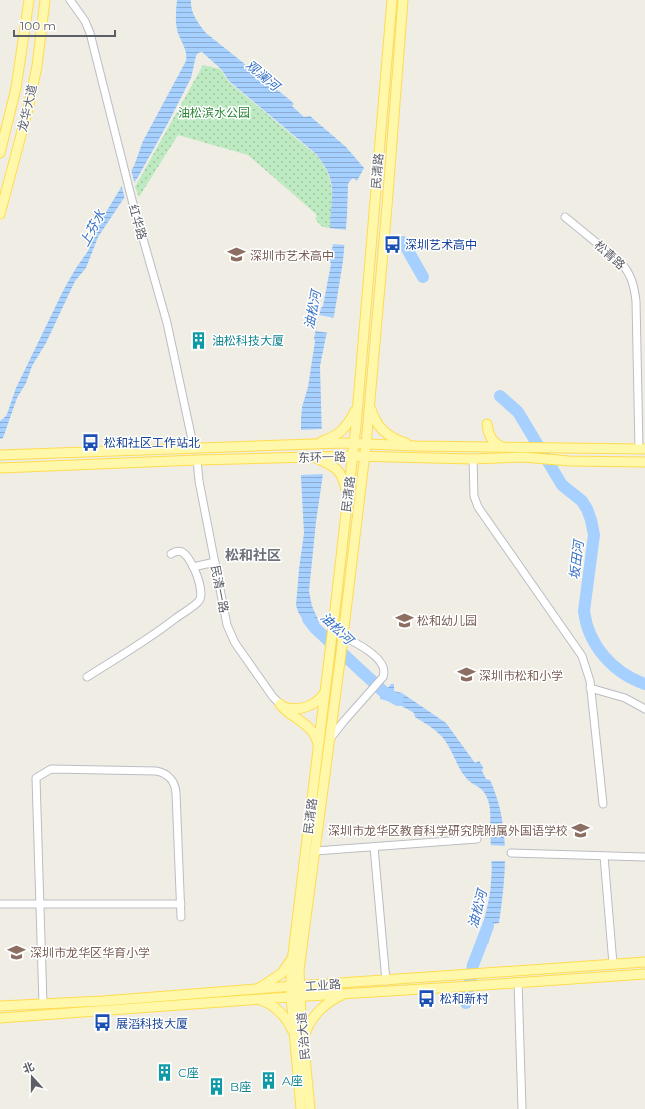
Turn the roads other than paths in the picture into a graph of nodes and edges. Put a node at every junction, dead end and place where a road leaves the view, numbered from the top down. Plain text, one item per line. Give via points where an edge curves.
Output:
1 (29, 0) edge
2 (45, 0) edge
3 (70, 0) edge
4 (392, 0) edge
5 (403, 0) edge
6 (0, 152) edge
7 (0, 214) edge
8 (565, 217) dead end
9 (358, 404) junction
10 (370, 404) junction
11 (487, 424) dead end
12 (328, 441) junction
13 (354, 444) junction
14 (366, 445) junction
15 (417, 446) junction
16 (502, 447) junction
17 (194, 449) junction
18 (642, 449) edge
19 (2, 455) edge
20 (352, 456) junction
21 (365, 456) junction
22 (473, 459) junction
23 (197, 460) junction
24 (328, 460) junction
25 (645, 462) edge
26 (0, 468) edge
27 (348, 495) junction
28 (170, 554) dead end
29 (215, 562) junction
30 (193, 567) junction
31 (342, 636) junction
32 (87, 677) dead end
33 (590, 688) junction
34 (325, 692) junction
35 (280, 704) junction
36 (645, 709) edge
37 (329, 740) junction
38 (318, 747) junction
39 (602, 804) dead end
40 (477, 839) dead end
41 (374, 847) junction
42 (315, 851) junction
43 (511, 853) dead end
44 (604, 856) junction
45 (645, 857) edge
46 (0, 904) edge
47 (40, 904) junction
48 (181, 904) junction
49 (181, 918) dead end
50 (293, 957) junction
51 (645, 962) edge
52 (613, 964) junction
53 (645, 974) edge
54 (386, 981) junction
55 (518, 982) junction
56 (295, 986) junction
57 (256, 989) junction
58 (349, 993) junction
59 (296, 997) junction
60 (257, 999) junction
61 (43, 1004) junction
62 (0, 1006) edge
63 (0, 1018) edge
64 (299, 1041) junction
65 (301, 1109) edge
66 (310, 1109) edge
67 (522, 1109) edge

1 - 6 main road, 龙华大道 via 16,88
2 - 7 main road, 龙华大道 via 28,109
3 - 17 street, 红华路 via 88,27 132,200 167,323
4 - 9 main road, 民清路
5 - 10 main road, 民清路
8 - 18 street, 松青路 via 627,268 632,278 636,301
9 - 12 main road via 347,426
9 - 13 main road, 民清路
10 - 14 main road, 民清路
10 - 15 main road via 374,418 384,432 397,440
11 - 16 main road via 490,437
12 - 13 main road, 东环一路
12 - 17 main road, 东环一路 via 313,444
13 - 14 main road, 东环一路
13 - 20 main road, 民清路
14 - 15 main road, 东环一路
14 - 21 main road, 民清路
15 - 16 main road, 东环一路
16 - 18 main road, 东环一路
17 - 19 main road, 东环一路
20 - 21 main road, 东环一路
20 - 24 main road, 东环一路
20 - 27 main road, 民清路
21 - 22 main road, 东环一路
21 - 31 main road, 民清路
22 - 25 main road, 东环一路 via 522,457 570,461
22 - 33 street via 474,496 478,507 582,656
23 - 24 main road, 东环一路 via 295,457
23 - 26 main road, 东环一路
23 - 29 street, 民清一路
24 - 27 main road via 341,473
27 - 34 main road, 民清路
28 - 30 street via 177,551 183,553
29 - 30 street
29 - 35 street, 民清一路 via 227,625 232,638
30 - 32 street via 200,588 199,601 164,628
31 - 37 main road, 民清路
31 - 37 street via 375,656 384,670 383,677
33 - 36 street via 625,698
33 - 39 street
34 - 35 main road via 318,700 303,708 292,709
34 - 38 main road, 民清路
35 - 38 main road via 292,716 309,726
37 - 42 main road, 民清路
38 - 50 main road, 民清路
40 - 41 street
41 - 42 street
41 - 54 street
42 - 56 main road, 民清路
43 - 44 street
44 - 45 street
44 - 52 street
46 - 47 street
47 - 48 street
47 - 48 street via 36,778 51,769 156,771 171,778 176,789
47 - 61 street
48 - 49 street
50 - 56 main road, 民清路
50 - 57 main road via 282,973
51 - 52 main road, 工业路
52 - 54 main road, 工业路
53 - 55 main road, 工业路
54 - 56 main road, 工业路
55 - 58 main road, 工业路
55 - 67 street
56 - 57 main road, 工业路
56 - 59 main road, 民治大道
57 - 61 main road, 工业路
58 - 59 main road, 工业路
58 - 64 main road via 330,1001
59 - 60 main road, 工业路
59 - 64 main road, 民治大道
60 - 63 main road, 工业路
60 - 64 main road via 280,1012
61 - 62 main road, 工业路
64 - 65 main road, 民治大道
64 - 66 main road, 民治大道

